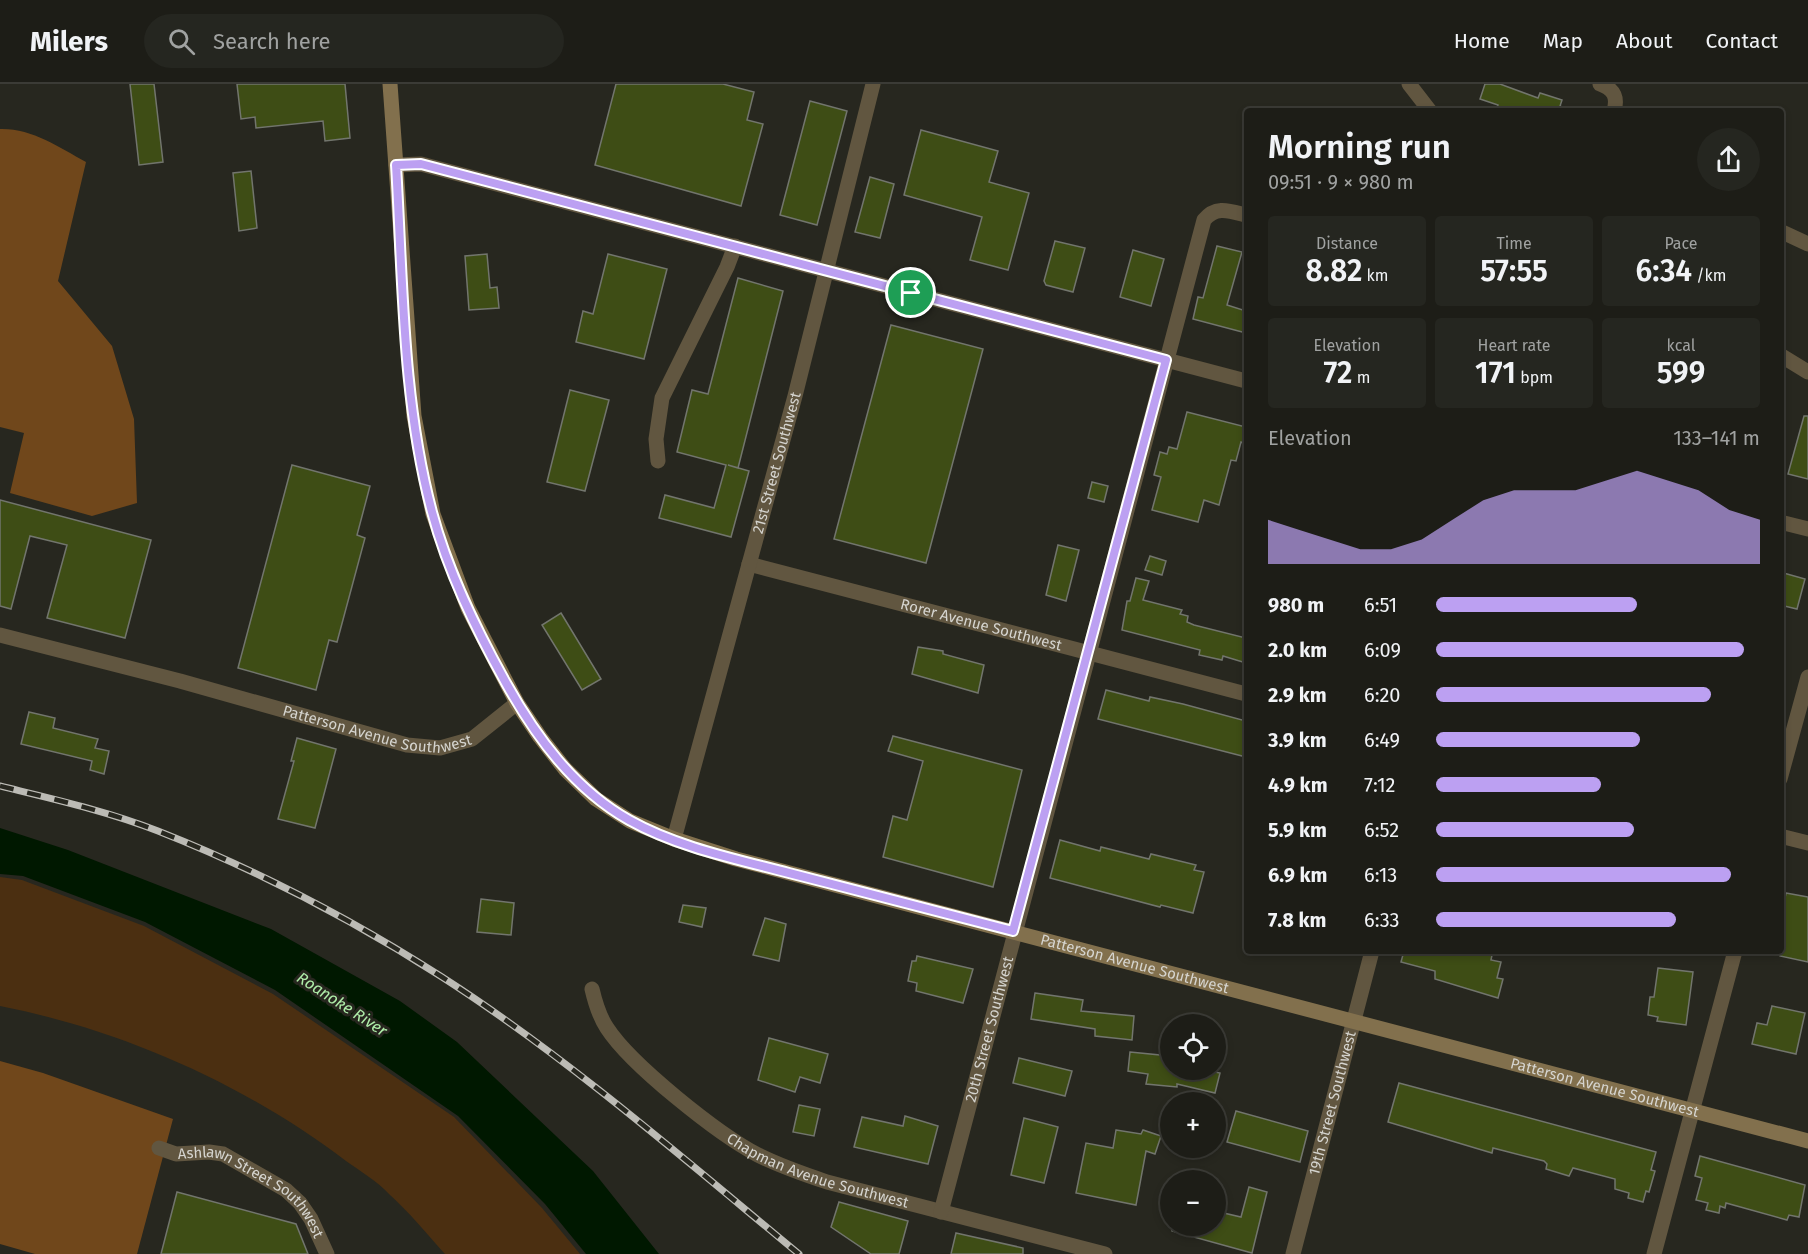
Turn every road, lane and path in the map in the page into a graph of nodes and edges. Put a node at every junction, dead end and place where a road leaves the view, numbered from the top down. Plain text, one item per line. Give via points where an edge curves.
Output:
1 (390, 84) edge
2 (873, 84) edge
3 (1409, 84) edge
4 (1600, 84) edge
5 (1428, 108) edge
6 (1615, 108) edge
7 (396, 165) junction
8 (1244, 214) edge
9 (1784, 233) edge
10 (1808, 244) edge
11 (735, 246) junction
12 (825, 271) junction
13 (1784, 357) edge
14 (1166, 360) junction
15 (1808, 372) edge
16 (1244, 380) edge
17 (658, 461) dead end
18 (1784, 523) edge
19 (1808, 529) edge
20 (749, 564) junction
21 (0, 635) edge
22 (1089, 652) junction
23 (1808, 677) edge
24 (1244, 693) edge
25 (517, 703) junction
26 (1784, 764) edge
27 (1784, 837) edge
28 (674, 839) junction
29 (1808, 843) edge
30 (1013, 931) junction
31 (1371, 954) edge
32 (1734, 954) edge
33 (592, 989) dead end
34 (1353, 1021) junction
35 (1692, 1110) junction
36 (1808, 1141) edge
37 (159, 1148) dead end
38 (941, 1212) junction
39 (327, 1254) edge
40 (1105, 1254) edge
41 (1293, 1254) edge
42 (1654, 1254) edge

1 - 7 main road
2 - 12 street, 21st Street Southwest
3 - 5 street
4 - 6 street via 1614,93
7 - 11 street via 421,164
7 - 25 main road via 414,416 425,481 433,514 468,608
8 - 14 street, 20th Street Southwest via 1214,210 1204,220
9 - 10 street
11 - 12 street
11 - 17 street via 662,398 656,439
12 - 14 street
12 - 20 street, 21st Street Southwest
13 - 15 street
14 - 16 street
14 - 22 street, 20th Street Southwest
18 - 19 street
20 - 22 street, Rorer Avenue Southwest
20 - 28 street, 21st Street Southwest
21 - 25 street, Patterson Avenue Southwest via 406,745 440,748 472,739
22 - 24 street, Rorer Avenue Southwest
22 - 30 street, 20th Street Southwest
23 - 26 street
25 - 28 main road, Patterson Avenue Southwest via 592,804
27 - 29 street
28 - 30 main road, Patterson Avenue Southwest via 736,859
30 - 34 main road, Patterson Avenue Southwest
30 - 38 street, 20th Street Southwest
31 - 34 street, 19th Street Southwest
32 - 35 street
33 - 38 street, Chapman Avenue Southwest via 606,1027 620,1045 688,1106 732,1139 791,1170
34 - 35 main road, Patterson Avenue Southwest
34 - 41 street, 19th Street Southwest
35 - 36 main road, Patterson Avenue Southwest
35 - 42 street
37 - 39 street, Ashlawn Street Southwest via 176,1154 223,1154 286,1191 311,1219
38 - 40 street, Chapman Avenue Southwest

